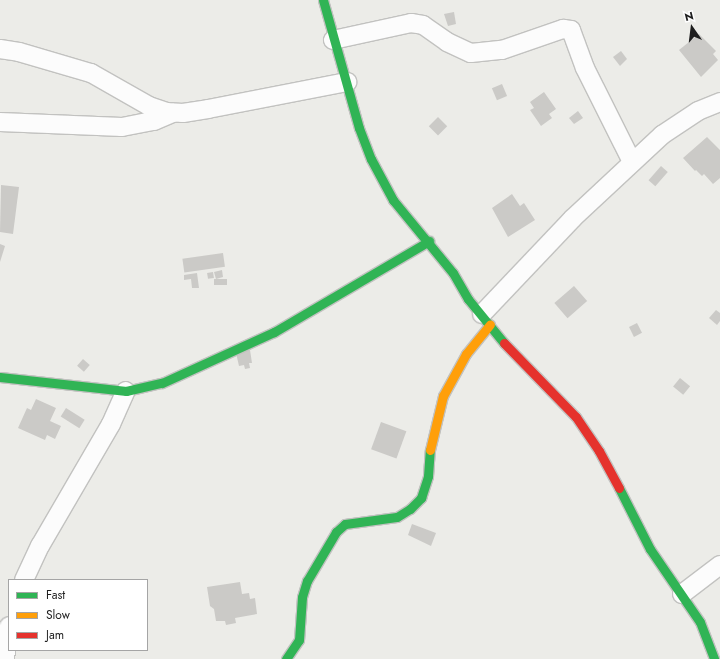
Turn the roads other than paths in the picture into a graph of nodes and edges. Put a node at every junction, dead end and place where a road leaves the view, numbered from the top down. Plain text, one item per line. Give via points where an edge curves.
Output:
1 (323, 0) edge
2 (333, 40) junction
3 (0, 49) edge
4 (348, 82) junction
5 (720, 102) edge
6 (173, 113) junction
7 (0, 122) edge
8 (632, 162) junction
9 (429, 241) junction
10 (486, 319) junction
11 (0, 376) edge
12 (126, 391) junction
13 (720, 565) edge
14 (24, 579) edge
15 (682, 594) junction
16 (8, 634) edge
17 (5, 659) edge
18 (286, 659) edge
19 (714, 659) edge

1 - 2 street
2 - 4 street
2 - 8 street via 411,23 423,26 471,53 481,53 502,50 563,29 572,30 585,68
3 - 6 street via 76,68 149,106
4 - 6 street via 208,109
4 - 9 street via 359,128 372,159 393,200
5 - 8 street via 698,111 662,135
6 - 7 street via 154,121 122,127
8 - 10 street via 572,219
9 - 10 street
9 - 12 street via 361,283 210,363 162,383
10 - 15 street via 525,365 576,417 599,451 650,549
10 - 18 street via 443,396 430,443 428,476 421,498 397,517 355,521 345,524 336,532 307,581 302,597 300,640
11 - 12 street via 49,384
12 - 14 street via 111,424 40,546
13 - 15 street
15 - 19 street via 700,622
16 - 17 street

